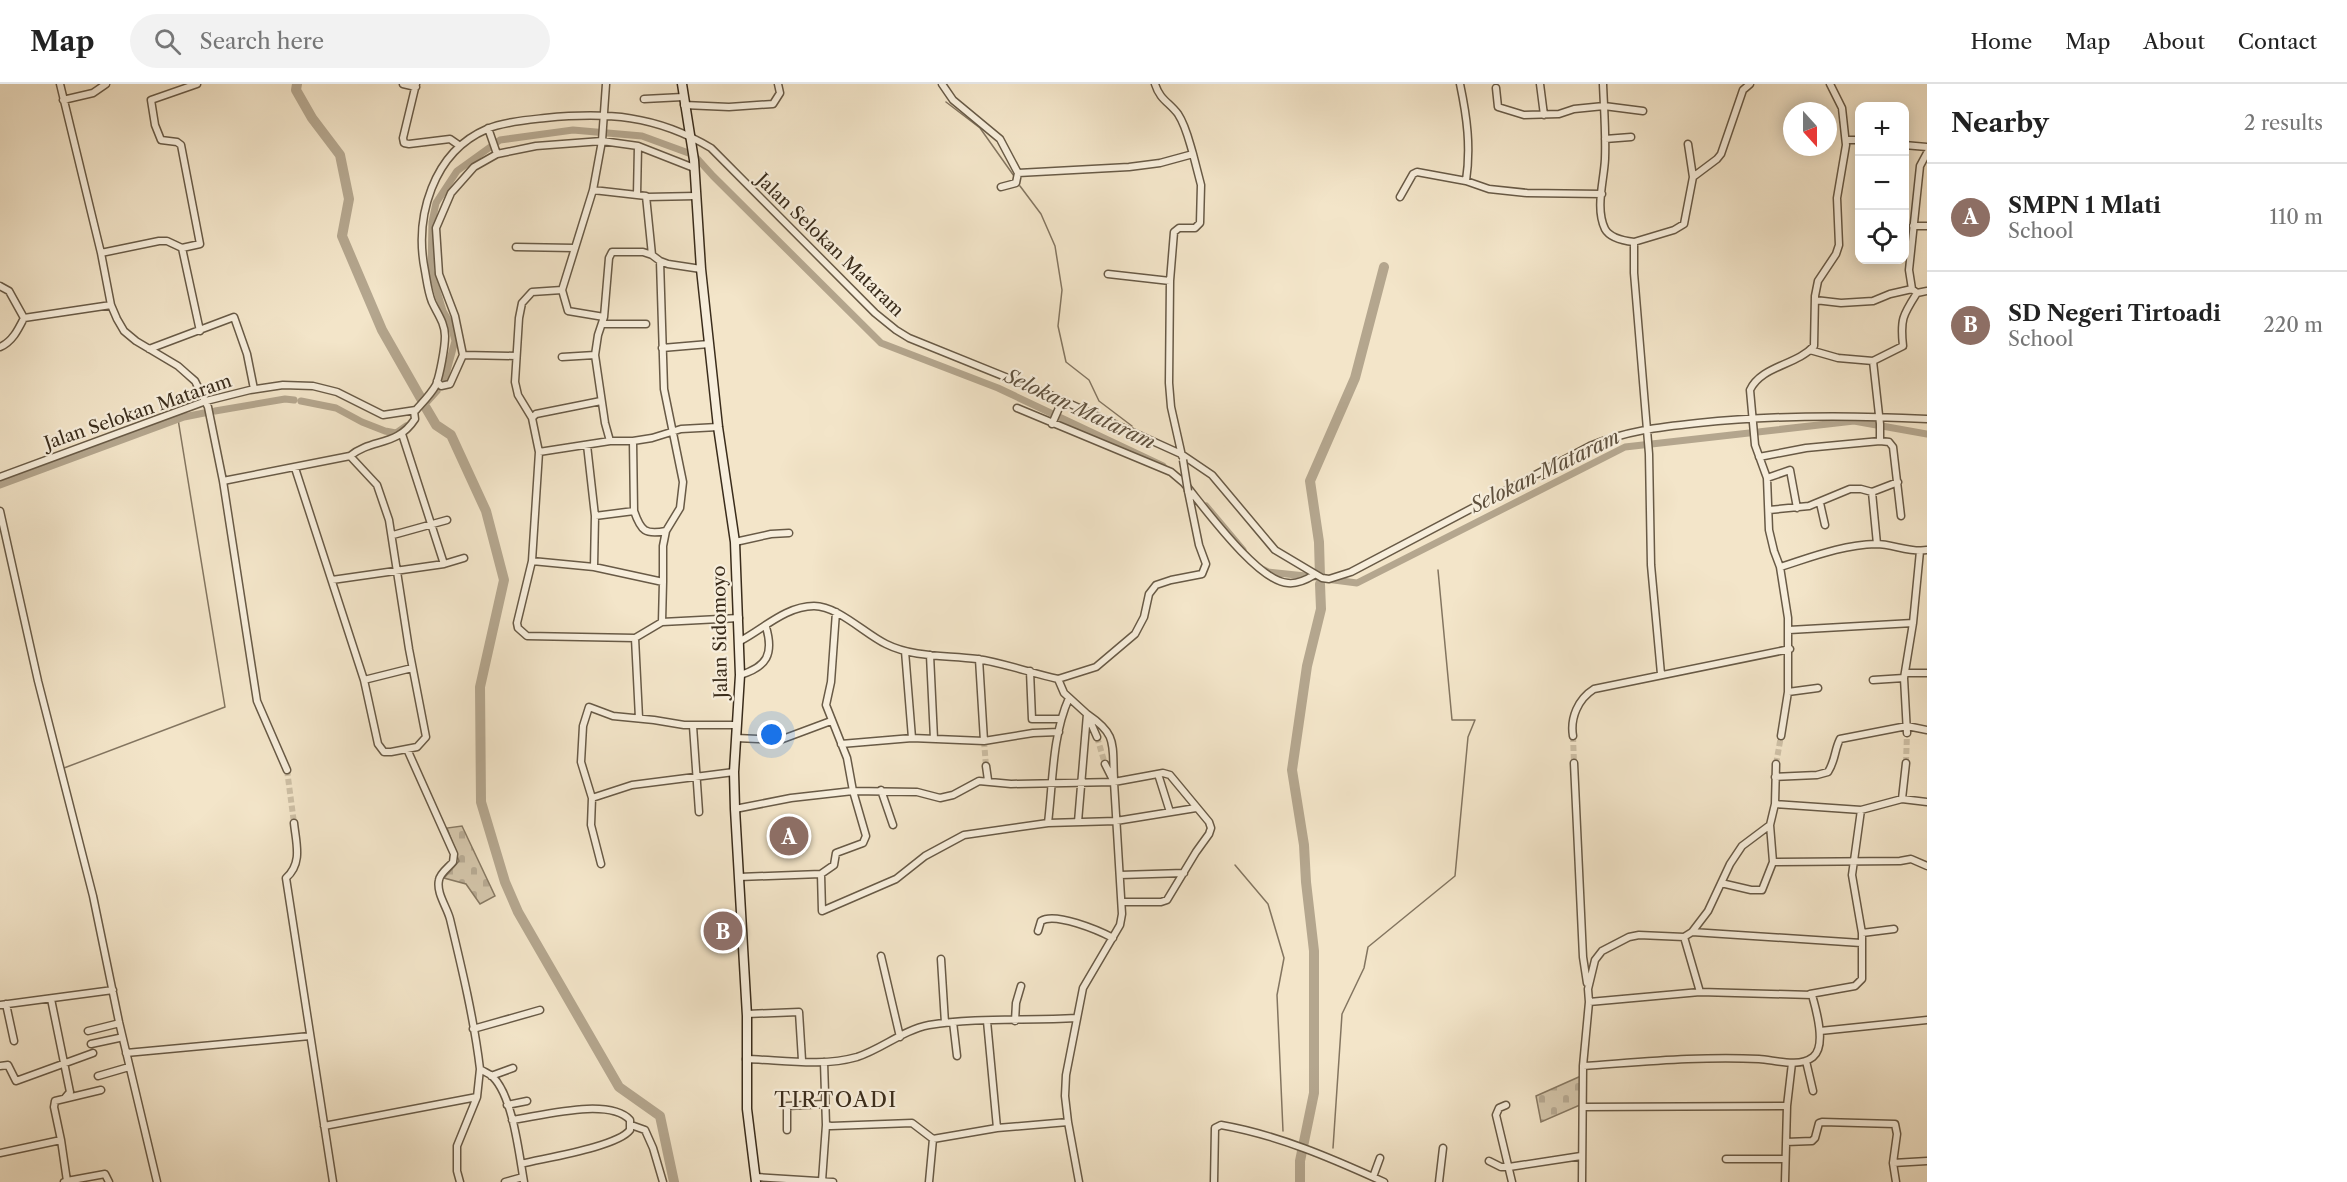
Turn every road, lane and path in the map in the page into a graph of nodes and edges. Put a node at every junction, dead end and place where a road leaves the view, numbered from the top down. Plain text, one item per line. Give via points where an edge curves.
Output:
1 (60, 84) edge
2 (106, 84) edge
3 (197, 84) edge
4 (403, 84) edge
5 (606, 84) edge
6 (682, 84) edge
7 (778, 84) edge
8 (942, 84) edge
9 (1155, 84) edge
10 (1460, 84) edge
11 (1540, 84) edge
12 (1603, 84) edge
13 (1750, 84) edge
14 (1830, 84) edge
15 (416, 86) edge
16 (1744, 87) edge
17 (1496, 88) dead end
18 (644, 99) dead end
19 (63, 100) junction
20 (684, 101) junction
21 (1604, 106) junction
22 (1643, 111) dead end
23 (1544, 115) junction
24 (603, 118) junction
25 (488, 130) junction
26 (691, 137) junction
27 (1631, 137) dead end
28 (1605, 139) junction
29 (1846, 140) junction
30 (1855, 140) edge
31 (602, 141) junction
32 (1688, 144) dead end
33 (1909, 145) edge
34 (460, 146) junction
35 (638, 146) junction
36 (1927, 147) edge
37 (496, 150) junction
38 (1927, 153) edge
39 (1193, 154) junction
40 (694, 164) junction
41 (1018, 173) junction
42 (1693, 177) junction
43 (1466, 181) junction
44 (1002, 187) dead end
45 (592, 190) junction
46 (1602, 194) junction
47 (637, 195) junction
48 (696, 196) junction
49 (647, 197) junction
50 (1401, 197) dead end
51 (1913, 226) junction
52 (1927, 226) edge
53 (1634, 242) junction
54 (516, 247) dead end
55 (182, 248) junction
56 (574, 248) junction
57 (101, 253) junction
58 (652, 255) junction
59 (660, 261) junction
60 (701, 269) junction
61 (1108, 274) dead end
62 (1170, 281) junction
63 (0, 286) edge
64 (562, 290) junction
65 (1914, 291) junction
66 (1927, 291) edge
67 (1815, 300) junction
68 (111, 305) junction
69 (24, 318) junction
70 (603, 320) junction
71 (646, 324) dead end
72 (200, 331) junction
73 (709, 344) junction
74 (0, 347) edge
75 (662, 348) junction
76 (149, 349) junction
77 (1810, 350) junction
78 (463, 355) junction
79 (595, 355) junction
80 (516, 356) junction
81 (562, 357) dead end
82 (1873, 361) junction
83 (436, 384) junction
84 (254, 389) junction
85 (601, 401) junction
86 (1062, 401) junction
87 (207, 404) junction
88 (1017, 408) dead end
89 (415, 411) junction
90 (532, 418) junction
91 (1927, 419) edge
92 (1752, 420) junction
93 (1880, 420) junction
94 (1052, 422) junction
95 (718, 427) junction
96 (1648, 431) junction
97 (672, 432) junction
98 (402, 434) junction
99 (1880, 439) junction
100 (610, 441) junction
101 (633, 441) junction
102 (587, 445) junction
103 (539, 452) junction
104 (350, 456) junction
105 (1182, 457) junction
106 (1759, 457) junction
107 (295, 468) junction
108 (0, 477) edge
109 (1767, 478) junction
110 (223, 481) junction
111 (1898, 482) junction
112 (1872, 492) junction
113 (1820, 503) junction
114 (1797, 508) junction
115 (1769, 510) junction
116 (0, 511) edge
117 (634, 511) junction
118 (595, 516) junction
119 (1901, 516) dead end
120 (447, 520) dead end
121 (430, 525) junction
122 (1825, 525) dead end
123 (666, 531) junction
124 (789, 533) dead end
125 (393, 535) junction
126 (735, 542) junction
127 (1877, 544) junction
128 (1923, 550) edge
129 (464, 558) dead end
130 (532, 561) junction
131 (444, 564) junction
132 (594, 567) junction
133 (1780, 567) junction
134 (399, 569) junction
135 (1312, 574) junction
136 (332, 580) junction
137 (663, 582) junction
138 (836, 612) junction
139 (739, 618) junction
140 (662, 622) junction
141 (1913, 623) junction
142 (766, 627) junction
143 (1789, 630) junction
144 (634, 638) junction
145 (740, 641) junction
146 (1790, 649) junction
147 (905, 651) junction
148 (930, 655) junction
149 (979, 659) junction
150 (412, 668) junction
151 (1030, 671) junction
152 (1927, 673) edge
153 (1661, 674) junction
154 (740, 675) junction
155 (1905, 675) junction
156 (1058, 679) junction
157 (364, 680) junction
158 (1873, 680) dead end
159 (1818, 688) dead end
160 (1788, 692) junction
161 (1069, 698) junction
162 (1087, 714) junction
163 (639, 718) junction
164 (1061, 719) junction
165 (831, 721) junction
166 (737, 725) junction
167 (693, 726) junction
168 (1907, 729) junction
169 (1927, 730) edge
170 (1059, 732) junction
171 (1573, 736) tunnel mouth
172 (1781, 736) tunnel mouth
173 (1096, 737) tunnel mouth
174 (736, 738) junction
175 (912, 738) junction
176 (934, 739) junction
177 (984, 741) junction
178 (842, 744) junction
179 (407, 749) junction
180 (1906, 762) tunnel mouth
181 (1574, 763) tunnel mouth
182 (1105, 764) tunnel mouth
183 (1776, 764) tunnel mouth
184 (986, 766) tunnel mouth
185 (287, 770) tunnel mouth
186 (734, 772) junction
187 (1158, 774) junction
188 (698, 776) junction
189 (1775, 777) junction
190 (988, 780) junction
191 (1114, 782) junction
192 (1053, 783) junction
193 (1080, 783) junction
194 (881, 790) junction
195 (853, 791) junction
196 (592, 798) junction
197 (1902, 799) junction
198 (1927, 802) edge
199 (1775, 804) junction
200 (1196, 808) junction
201 (735, 809) junction
202 (1861, 810) junction
203 (699, 812) dead end
204 (1170, 812) junction
205 (1116, 821) junction
206 (1078, 822) junction
207 (294, 823) tunnel mouth
208 (1048, 823) junction
209 (893, 825) dead end
210 (1770, 825) junction
211 (1853, 860) junction
212 (1773, 861) junction
213 (601, 864) dead end
214 (1927, 866) edge
215 (1184, 873) junction
216 (821, 874) junction
217 (1119, 875) junction
218 (739, 878) junction
219 (1720, 883) junction
220 (1122, 902) junction
221 (1894, 929) dead end
222 (1038, 931) dead end
223 (1692, 932) junction
224 (1862, 933) junction
225 (1684, 937) junction
226 (1113, 938) junction
227 (1861, 943) junction
228 (881, 956) dead end
229 (941, 959) dead end
230 (1021, 986) dead end
231 (1588, 989) junction
232 (113, 990) junction
233 (1700, 992) junction
234 (1810, 994) junction
235 (51, 999) junction
236 (1589, 1002) junction
237 (3, 1004) edge
238 (540, 1010) dead end
239 (747, 1014) junction
240 (1076, 1018) junction
241 (1927, 1020) edge
242 (987, 1021) junction
243 (1015, 1021) junction
244 (953, 1022) junction
245 (945, 1023) junction
246 (116, 1024) dead end
247 (473, 1029) junction
248 (88, 1031) dead end
249 (1820, 1031) junction
250 (310, 1036) junction
251 (900, 1037) junction
252 (119, 1038) dead end
253 (14, 1041) dead end
254 (91, 1044) dead end
255 (93, 1053) dead end
256 (126, 1053) junction
257 (957, 1056) dead end
258 (746, 1059) junction
259 (802, 1060) junction
260 (1806, 1061) junction
261 (824, 1062) junction
262 (1792, 1063) junction
263 (64, 1064) junction
264 (0, 1066) edge
265 (1583, 1066) junction
266 (129, 1067) junction
267 (513, 1068) dead end
268 (480, 1070) junction
269 (98, 1076) dead end
270 (492, 1076) junction
271 (101, 1090) dead end
272 (1813, 1091) dead end
273 (477, 1097) junction
274 (65, 1098) junction
275 (527, 1101) dead end
276 (824, 1104) junction
277 (507, 1105) junction
278 (1506, 1105) dead end
279 (1787, 1106) junction
280 (1583, 1107) junction
281 (512, 1120) junction
282 (1068, 1122) junction
283 (631, 1125) junction
284 (826, 1125) junction
285 (324, 1126) junction
286 (997, 1128) junction
287 (787, 1130) dead end
288 (933, 1139) junction
289 (61, 1140) junction
290 (1786, 1142) junction
291 (1443, 1148) dead end
292 (0, 1153) edge
293 (1581, 1156) junction
294 (1380, 1158) dead end
295 (1726, 1159) dead end
296 (1785, 1159) junction
297 (1489, 1161) dead end
298 (1927, 1161) edge
299 (1893, 1163) junction
300 (521, 1164) junction
301 (1509, 1167) junction
302 (1373, 1177) junction
303 (756, 1179) edge
304 (524, 1180) edge
305 (822, 1181) edge
306 (65, 1182) edge
307 (109, 1182) edge
308 (157, 1182) edge
309 (333, 1182) edge
310 (460, 1182) edge
311 (505, 1182) edge
312 (663, 1182) edge
313 (833, 1182) edge
314 (930, 1182) edge
315 (1079, 1182) edge
316 (1214, 1182) edge
317 (1384, 1182) edge
318 (1439, 1182) edge
319 (1512, 1182) edge
320 (1582, 1182) edge
321 (1785, 1182) edge
322 (1896, 1182) edge

1 - 19 street
2 - 19 street via 93,93
3 - 55 street via 151,100 160,140 180,146 192,198 200,244
4 - 15 street
5 - 24 street
6 - 20 main road, Jalan Sidomoyo
7 - 20 street via 780,93 773,104 729,108
8 - 41 street via 953,100 1000,139
9 - 39 street via 1162,99 1184,124
10 - 43 street via 1470,158
11 - 23 street
12 - 21 street
13 - 16 street
14 - 29 street via 1842,108
15 - 34 street via 404,142 450,139
16 - 42 street via 1721,154
17 - 23 street via 1498,107 1524,115
18 - 20 street
19 - 57 street
20 - 26 main road, Jalan Sidomoyo
21 - 22 street
21 - 23 street
21 - 28 street
24 - 25 street, Jalan Selokan Mataram via 539,119
24 - 26 street, Jalan Selokan Mataram via 649,121
24 - 31 street
25 - 34 street, Jalan Selokan Mataram
25 - 37 street
26 - 40 main road, Jalan Sidomoyo
26 - 86 street, Jalan Selokan Mataram via 711,148 891,326 925,345
27 - 28 street
28 - 46 street
29 - 30 street
29 - 67 street via 1837,198 1839,245 1818,281
31 - 35 street
31 - 37 street
31 - 45 street
32 - 42 street
33 - 36 street
34 - 83 street, Jalan Selokan Mataram via 439,169 425,205 422,258 445,334
35 - 40 street
35 - 47 street
37 - 78 street via 451,193 436,228 439,274 455,315
38 - 51 street via 1920,166
39 - 41 street via 1129,167
39 - 62 street via 1201,185 1200,222 1195,228 1174,232
40 - 48 main road, Jalan Sidomoyo
41 - 44 street via 1016,183
42 - 53 street via 1684,224
43 - 46 street via 1490,189 1527,193
43 - 50 street via 1415,172
45 - 47 street
45 - 56 street
46 - 53 street via 1601,216 1607,232
47 - 49 street
48 - 49 street
48 - 60 main road, Jalan Sidomoyo
49 - 58 street
51 - 52 street
51 - 65 street via 1909,270
53 - 96 street
54 - 56 street
55 - 57 street via 159,241
55 - 72 street
56 - 64 street
57 - 68 street
58 - 59 street
58 - 70 street via 616,251 609,255
59 - 60 street
59 - 75 street
60 - 73 main road, Jalan Sidomoyo
61 - 62 street
62 - 105 street via 1171,407
63 - 69 street via 9,291
64 - 70 street via 568,311
64 - 80 street via 532,292 522,303
65 - 66 street
65 - 67 street via 1873,301
65 - 82 street via 1901,324 1903,346
67 - 77 street via 1815,340
68 - 69 street
68 - 76 street via 124,331
69 - 74 street via 15,334
70 - 71 street
70 - 79 street
72 - 76 street
72 - 84 street via 234,317
73 - 75 street
73 - 95 main road, Jalan Sidomoyo
75 - 97 street
76 - 87 street via 195,381
77 - 82 street via 1838,358
77 - 92 street via 1752,385
78 - 80 street
78 - 83 street via 450,384
79 - 81 street
79 - 85 street
80 - 90 street via 518,395
82 - 93 street
83 - 89 street, Jalan Selokan Mataram
84 - 87 street, Jalan Selokan Mataram
84 - 89 street, Jalan Selokan Mataram via 313,386 338,392 383,415
85 - 90 street
85 - 100 street
86 - 94 street
86 - 105 street, Jalan Selokan Mataram
87 - 108 street, Jalan Selokan Mataram
87 - 110 street
88 - 94 street
89 - 98 street via 415,419
90 - 103 street
91 - 93 street
92 - 93 street
92 - 96 street
92 - 106 street
93 - 99 street
94 - 135 street via 1171,472 1254,565 1271,578 1286,583 1306,580
95 - 97 street
95 - 126 main road, Jalan Sidomoyo
96 - 135 street via 1621,434 1590,446 1344,575 1329,579
96 - 153 street via 1651,566
97 - 101 street
97 - 123 street via 683,482 680,508
98 - 104 street
98 - 121 street
99 - 106 street
99 - 111 street via 1893,447
100 - 101 street
100 - 102 street
101 - 117 street
102 - 103 street
102 - 118 street
103 - 130 street
104 - 107 street
104 - 125 street via 377,486
105 - 135 street, Jalan Selokan Mataram via 1212,475 1270,545
105 - 156 street, bridge via 1205,570 1156,585 1135,634 1096,667
106 - 109 street
107 - 110 street
107 - 136 street
109 - 114 street via 1790,470
109 - 115 street
110 - 185 street via 257,701
111 - 112 street
111 - 119 street
112 - 113 street via 1850,489
112 - 127 street
113 - 114 street
113 - 122 street
114 - 115 street
115 - 133 street via 1769,530
116 - 232 street
117 - 118 street
117 - 123 street via 644,531
118 - 132 street
120 - 121 street
121 - 125 street
121 - 131 street
123 - 137 street
124 - 126 street
125 - 134 street
126 - 139 main road, Jalan Sidomoyo
127 - 128 street
127 - 133 street via 1835,549
128 - 141 street
129 - 131 street
130 - 132 street
130 - 144 street via 517,623 521,632 547,638
131 - 134 street
132 - 137 street
133 - 143 street
134 - 136 street
134 - 150 street
136 - 157 street
137 - 140 street
138 - 142 street via 806,606
138 - 147 street via 880,641
138 - 165 street via 826,705
139 - 140 street
139 - 145 main road, Jalan Sidomoyo
140 - 144 street
141 - 143 street
141 - 155 street
142 - 145 street
142 - 154 street via 770,642 766,661
143 - 146 street
144 - 163 street
145 - 154 main road, Jalan Sidomoyo
146 - 153 street
146 - 160 street
147 - 148 street
147 - 175 street
148 - 149 street
148 - 176 street
149 - 151 street
149 - 177 street
150 - 157 street
150 - 179 street via 426,737 421,744
151 - 156 street
151 - 164 street via 1032,719
152 - 155 street
153 - 171 street via 1589,692 1574,714
154 - 166 main road, Jalan Sidomoyo
155 - 158 street
155 - 168 street
156 - 161 street
157 - 179 street via 381,749 387,753
159 - 160 street
160 - 172 street
161 - 162 street
161 - 164 street
162 - 173 street
162 - 191 street via 1111,737
162 - 193 street
163 - 167 street
163 - 196 street via 613,716 589,707 580,749
164 - 170 street
165 - 174 street via 785,739
165 - 178 street
166 - 167 street
166 - 174 main road, Jalan Sidomoyo
167 - 188 street
168 - 169 street
168 - 189 street via 1840,739 1828,772
170 - 177 street
170 - 192 street
174 - 186 main road, Jalan Sidomoyo
175 - 176 street
175 - 178 street
176 - 177 street
178 - 195 street
179 - 247 street via 454,854 453,862 440,875 439,885
180 - 197 street
181 - 231 street via 1583,957
182 - 191 street
183 - 189 street
184 - 190 street
186 - 188 street
186 - 201 main road, Jalan Sidomoyo
187 - 191 street
187 - 200 street via 1170,775
187 - 204 street
188 - 196 street via 632,785
188 - 203 street
189 - 199 street
190 - 192 street
190 - 194 street via 940,798
191 - 193 street
191 - 205 street
192 - 193 street
192 - 208 street
193 - 206 street
194 - 195 street
194 - 209 street
195 - 201 street
195 - 216 street via 866,840 836,854 834,865
196 - 213 street via 591,825
197 - 198 street
197 - 202 street
199 - 202 street
199 - 210 street
200 - 204 street
200 - 215 street via 1211,828
201 - 218 main road, Jalan Sidomoyo
202 - 211 street
204 - 205 street
205 - 206 street
205 - 217 street
206 - 208 street
207 - 250 street via 297,858 286,878
208 - 216 street via 964,835 925,856 896,879 822,911
210 - 212 street
210 - 219 street via 1742,846
211 - 212 street
211 - 214 street via 1911,859
211 - 224 street
212 - 219 street via 1762,890
215 - 217 street
215 - 220 street via 1167,900
216 - 218 street
217 - 220 street
218 - 239 main road, Jalan Sidomoyo
219 - 223 street via 1708,911
220 - 226 street via 1120,924
221 - 224 street
222 - 226 street via 1041,921 1049,918 1082,925
223 - 225 street
223 - 227 street
224 - 227 street
225 - 231 street via 1639,935 1610,946 1595,960
225 - 233 street
226 - 240 street via 1087,978
227 - 234 street via 1860,983
228 - 251 street
229 - 245 street
230 - 243 street
231 - 236 street
232 - 235 street
232 - 256 street
233 - 234 street
233 - 236 street
234 - 249 street
235 - 237 street
235 - 263 street
236 - 265 street
237 - 253 street
238 - 247 street
239 - 258 main road, Jalan Sidomoyo
239 - 259 street via 799,1012
240 - 243 street
240 - 282 street via 1065,1086
241 - 249 street
242 - 243 street
242 - 244 street
242 - 286 street
244 - 245 street
244 - 257 street
245 - 251 street via 925,1026
246 - 248 street
247 - 268 street
249 - 260 street via 1818,1050
250 - 256 street
250 - 285 street
251 - 261 street via 857,1057
252 - 254 street
255 - 263 street
256 - 266 street
258 - 259 street
258 - 303 main road, Jalan Sidomoyo via 748,1127
259 - 261 street
260 - 262 street
260 - 272 street
261 - 276 street
262 - 265 street via 1714,1057
262 - 279 street
263 - 264 street via 16,1081 8,1065
263 - 274 street via 70,1092
265 - 280 street
266 - 269 street
266 - 308 street
267 - 270 street
268 - 270 street
268 - 273 street
270 - 277 street
271 - 274 street
273 - 285 street
273 - 310 street via 457,1146
274 - 289 street via 54,1104
275 - 277 street
276 - 284 street
276 - 287 street via 787,1106
277 - 281 street
278 - 301 street via 1498,1108 1496,1115
279 - 280 street
279 - 290 street
280 - 293 street
281 - 283 street via 584,1109 620,1112
281 - 300 street
282 - 286 street
282 - 315 street
283 - 300 street via 621,1138
283 - 312 street via 645,1130
284 - 288 street via 912,1124
284 - 305 street
285 - 309 street
286 - 288 street
288 - 314 street
289 - 292 street
289 - 306 street
290 - 296 street
290 - 299 street via 1812,1141 1822,1122 1895,1124
291 - 318 street
293 - 301 street
293 - 320 street
294 - 302 street
295 - 296 street
296 - 321 street
297 - 301 street
298 - 299 street
299 - 322 street
300 - 304 street
301 - 319 street
302 - 316 street via 1292,1143 1217,1126
302 - 317 street
303 - 305 street
304 - 311 street
305 - 313 street
306 - 307 street via 105,1174

